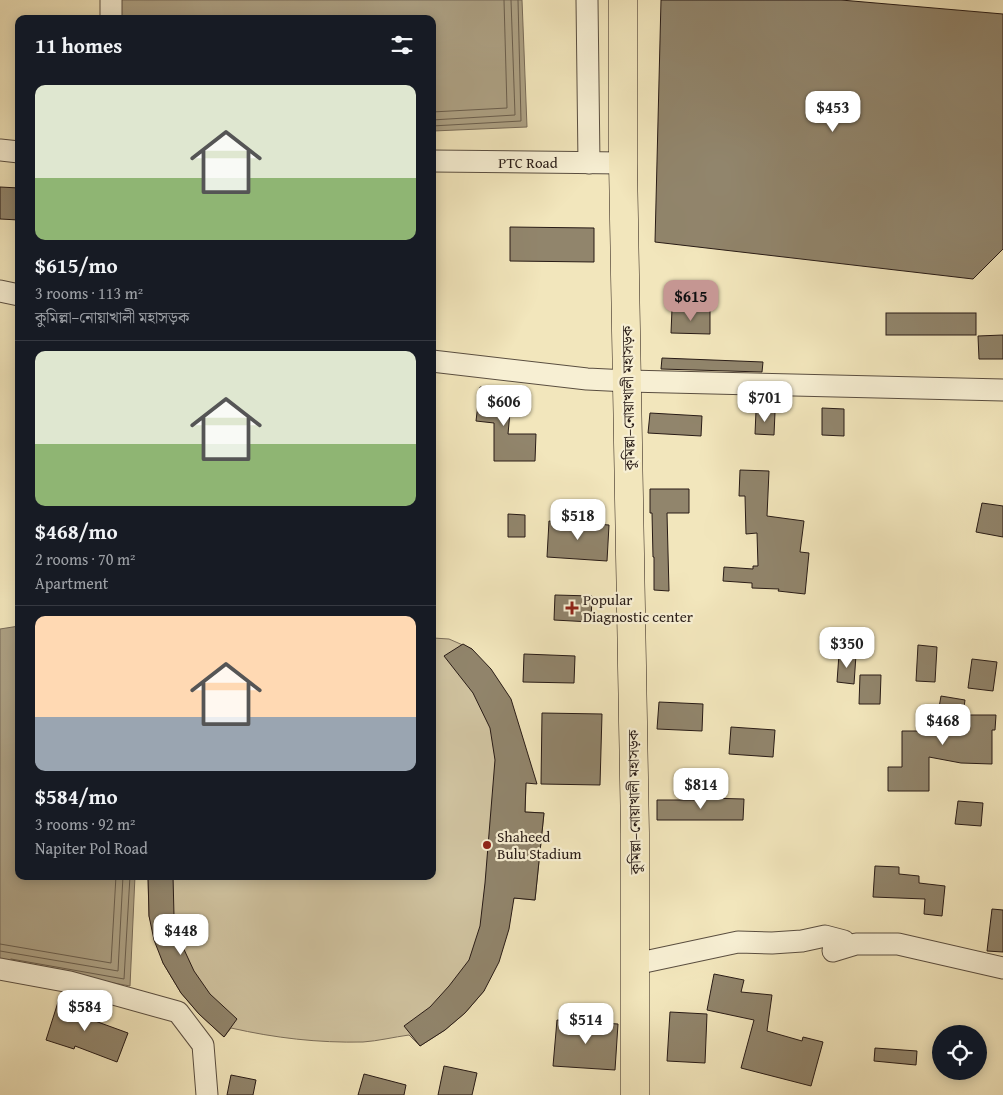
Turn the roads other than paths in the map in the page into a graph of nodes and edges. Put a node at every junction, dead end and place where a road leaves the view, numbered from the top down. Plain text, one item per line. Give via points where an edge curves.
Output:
1 (111, 0) edge
2 (587, 0) edge
3 (623, 0) edge
4 (111, 15) edge
5 (0, 150) edge
6 (15, 152) edge
7 (436, 161) edge
8 (589, 163) junction
9 (623, 163) junction
10 (0, 290) edge
11 (15, 294) edge
12 (436, 361) edge
13 (628, 381) junction
14 (1003, 390) edge
15 (635, 964) junction
16 (0, 968) edge
17 (1003, 968) edge
18 (207, 1095) edge
19 (635, 1095) edge

1 - 4 street
2 - 8 street
3 - 9 highway, কুমিল্লা–নোয়াখালী মহাসড়ক
5 - 6 street
7 - 8 street, PTC Road
8 - 9 street, PTC Road
9 - 13 highway, কুমিল্লা–নোয়াখালী মহাসড়ক
10 - 11 street
12 - 13 street
13 - 14 street
13 - 15 highway, কুমিল্লা–নোয়াখালী মহাসড়ক
15 - 17 street via 738,942 802,941 825,936 844,942 832,951 856,944 898,944
15 - 19 highway, কুমিল্লা–নোয়াখালী মহাসড়ক
16 - 18 street via 70,982 178,1012 203,1045

